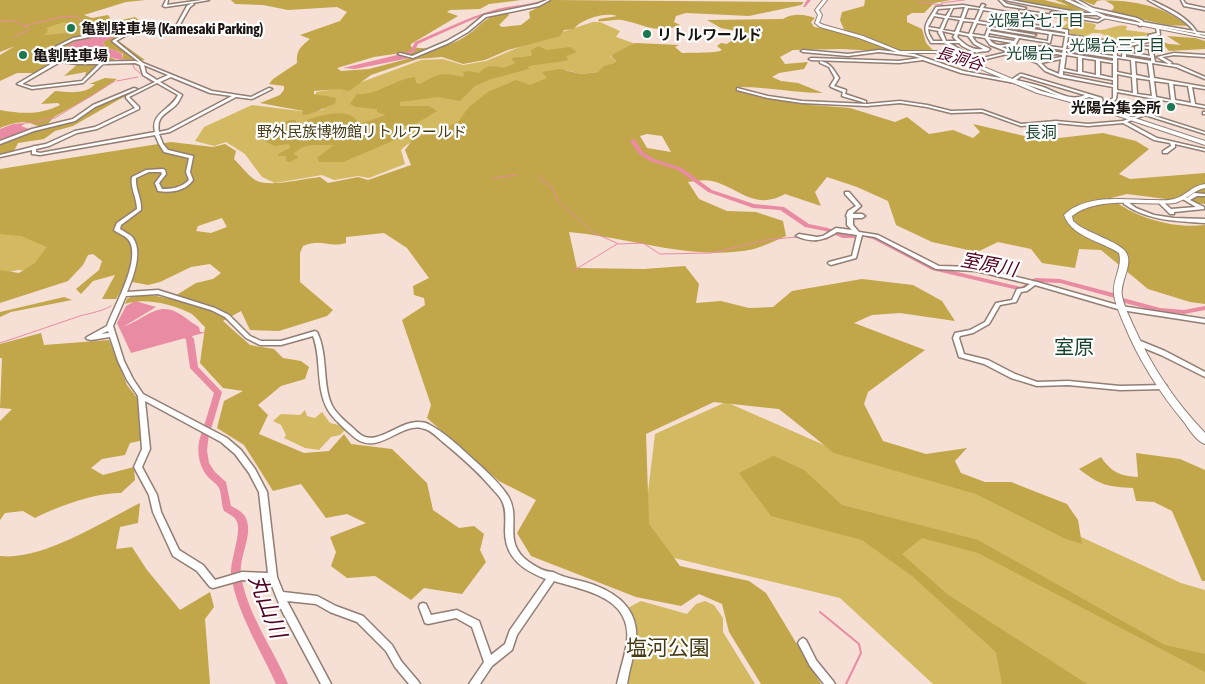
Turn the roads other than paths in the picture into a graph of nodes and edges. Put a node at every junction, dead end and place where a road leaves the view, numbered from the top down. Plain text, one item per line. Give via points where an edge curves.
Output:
1 (167, 0) edge
2 (208, 0) edge
3 (549, 0) edge
4 (825, 0) edge
5 (1000, 0) edge
6 (1006, 0) edge
7 (1066, 0) edge
8 (1076, 0) edge
9 (1149, 0) edge
10 (1182, 0) edge
11 (1196, 0) edge
12 (192, 4) junction
13 (967, 7) junction
14 (952, 8) junction
15 (1199, 8) junction
16 (981, 9) junction
17 (1205, 10) edge
18 (996, 11) junction
19 (1009, 13) junction
20 (1024, 13) junction
21 (1098, 13) junction
22 (933, 15) junction
23 (1039, 15) joint
24 (947, 17) junction
25 (1105, 17) junction
26 (961, 19) junction
27 (976, 21) junction
28 (1141, 23) junction
29 (1005, 26) junction
30 (1021, 26) junction
31 (137, 28) junction
32 (926, 28) junction
33 (989, 28) junction
34 (1158, 28) junction
35 (941, 30) junction
36 (956, 32) junction
37 (1035, 33) junction
38 (1051, 33) junction
39 (970, 34) junction
40 (1197, 34) junction
41 (1205, 36) edge
42 (986, 37) junction
43 (1018, 37) junction
44 (945, 42) junction
45 (959, 42) junction
46 (1016, 42) junction
47 (1066, 42) junction
48 (998, 47) junction
49 (1034, 47) junction
50 (987, 50) junction
51 (977, 52) junction
52 (1011, 52) junction
53 (1115, 52) junction
54 (1124, 53) junction
55 (401, 54) dead end
56 (1138, 55) junction
57 (1063, 56) junction
58 (1080, 56) junction
59 (1205, 56) edge
60 (1024, 58) junction
61 (1124, 58) junction
62 (811, 59) junction
63 (922, 59) junction
64 (1098, 59) junction
65 (1133, 59) junction
66 (59, 61) junction
67 (1152, 61) junction
68 (103, 62) junction
69 (971, 62) junction
70 (1038, 62) junction
71 (1115, 62) junction
72 (140, 64) junction
73 (1177, 66) junction
74 (1062, 70) junction
75 (1080, 73) junction
76 (1115, 73) junction
77 (172, 75) junction
78 (1061, 76) junction
79 (1098, 76) junction
80 (1134, 76) junction
81 (1205, 78) edge
82 (1115, 79) junction
83 (1152, 79) junction
84 (1015, 82) junction
85 (1171, 82) junction
86 (155, 83) junction
87 (1190, 85) junction
88 (1115, 86) junction
89 (1205, 88) edge
90 (270, 89) dead end
91 (738, 89) dead end
92 (1116, 91) junction
93 (1135, 94) junction
94 (1088, 95) junction
95 (236, 96) junction
96 (1154, 98) junction
97 (1173, 101) junction
98 (871, 104) junction
99 (1193, 104) junction
100 (1205, 106) edge
101 (1105, 107) junction
102 (1142, 115) junction
103 (1133, 120) junction
104 (1124, 122) junction
105 (1171, 124) junction
106 (1163, 130) junction
107 (157, 133) junction
108 (1205, 134) edge
109 (0, 143) edge
110 (1172, 143) junction
111 (1205, 143) edge
112 (34, 147) junction
113 (1205, 150) edge
114 (1165, 152) dead end
115 (0, 156) edge
116 (1205, 186) edge
117 (847, 193) dead end
118 (1205, 194) edge
119 (1194, 197) junction
120 (1185, 199) junction
121 (1205, 200) edge
122 (1126, 202) junction
123 (1160, 202) junction
124 (1204, 209) edge
125 (1170, 211) junction
126 (849, 216) junction
127 (862, 216) dead end
128 (1178, 219) junction
129 (1205, 221) edge
130 (858, 232) junction
131 (799, 236) dead end
132 (831, 263) dead end
133 (1032, 283) junction
134 (123, 294) junction
135 (1122, 308) junction
136 (1205, 321) edge
137 (1136, 342) junction
138 (1205, 375) edge
139 (1164, 387) junction
140 (142, 396) junction
141 (1205, 440) edge
142 (553, 576) junction
143 (273, 577) junction
144 (280, 596) junction
145 (423, 607) dead end
146 (803, 643) dead end
147 (489, 663) junction
148 (326, 684) edge
149 (415, 684) edge
150 (474, 684) edge
151 (622, 684) edge
152 (830, 684) edge

1 - 12 street via 165,6
2 - 12 street
3 - 55 street via 485,16 442,45 412,57
4 - 69 main road via 817,10 820,16 818,24 899,52 942,52
5 - 25 street via 1014,7 1097,22
6 - 21 street via 1083,14
7 - 21 main road
8 - 21 street
9 - 40 street via 1176,14
10 - 15 street via 1183,4
11 - 15 street
12 - 31 street via 177,27
13 - 14 street
13 - 16 street
13 - 26 street
14 - 22 street via 937,8
14 - 24 street
15 - 17 street
16 - 18 street
16 - 20 street via 982,5
16 - 27 street
18 - 19 street
18 - 33 street
19 - 20 street
19 - 29 street
20 - 23 street
20 - 30 street
21 - 25 main road
21 - 28 street
22 - 24 street
22 - 32 street
23 - 37 street
24 - 26 street
24 - 35 street
25 - 28 main road
26 - 27 street
26 - 36 street
27 - 33 street
27 - 39 street
28 - 34 main road
28 - 40 street
29 - 30 street
29 - 33 street
30 - 37 street
31 - 66 street via 73,39 45,52 51,59
31 - 72 street via 114,40
32 - 35 street
32 - 44 street via 932,42
33 - 37 street
33 - 42 street
33 - 43 street
34 - 40 main road
34 - 54 street via 1159,34 1150,36 1146,41 1124,46
35 - 36 street
35 - 44 street via 940,36
36 - 39 street
36 - 45 street
37 - 38 street
37 - 38 street via 1049,42
37 - 43 street
37 - 47 street via 1067,31
37 - 49 street
38 - 47 street
39 - 42 street
39 - 50 street via 972,41
40 - 41 main road
42 - 46 street
42 - 48 street via 988,42
43 - 46 street
44 - 45 street
44 - 51 street via 964,54
45 - 51 street
46 - 48 street
47 - 49 street
47 - 53 street
47 - 53 street
47 - 57 street
48 - 50 street
48 - 52 street
49 - 52 street
50 - 51 street
52 - 60 street
52 - 69 street
53 - 61 street
53 - 71 street
54 - 56 street
54 - 61 street
56 - 67 street
56 - 67 street via 1137,46 1151,48
57 - 58 street
57 - 60 street via 1044,53
57 - 70 street
57 - 74 street
58 - 64 street
58 - 75 street
59 - 73 street via 1159,56
60 - 70 street
61 - 65 street
62 - 63 street via 895,62
62 - 63 street via 803,52 848,55 879,51
62 - 98 street via 830,66 837,79 832,85 845,91 843,95
63 - 84 street via 962,72
64 - 71 street
64 - 79 street
65 - 67 street
65 - 80 street
66 - 68 street
66 - 68 street via 19,84 32,88 81,82
67 - 73 street
67 - 83 street
68 - 72 street
69 - 84 main road
70 - 78 street via 1046,70
71 - 76 street
72 - 77 street
72 - 86 street via 144,74
73 - 81 street
74 - 75 street
74 - 78 street
75 - 79 street
76 - 80 street
76 - 82 street
77 - 86 street
77 - 95 street via 205,90
78 - 88 street
79 - 82 street
80 - 83 street
80 - 93 street
82 - 88 street
83 - 85 street
83 - 96 street
84 - 94 street via 1064,97 1084,98
84 - 94 street via 1021,75
84 - 101 main road
85 - 87 street
85 - 97 street
86 - 107 street via 180,95 157,119
86 - 109 street via 94,106 74,120 33,130
86 - 112 street via 127,97 138,107 96,128
87 - 89 street
87 - 99 street
88 - 92 street
90 - 95 street via 255,98
91 - 98 street via 784,100
92 - 93 street
92 - 101 street via 1115,98
93 - 96 street
94 - 101 street via 1102,101 1101,107
95 - 107 street via 173,129
96 - 97 street
97 - 99 street
98 - 104 street via 900,102 951,112 976,111 1021,125
99 - 100 street
101 - 103 main road
102 - 103 street
102 - 105 street
102 - 108 street
103 - 104 street
103 - 106 main road
104 - 110 street via 1156,139
105 - 106 street
105 - 108 street
106 - 111 main road
107 - 112 street via 40,154 34,154
107 - 134 street via 167,152 191,157 188,172 191,180 182,188 168,191 160,190 158,183 163,170 148,171 134,177 140,205 119,224 117,230 132,239 134,247 134,263
110 - 113 street
110 - 114 street via 1173,146
112 - 115 street
116 - 120 main road via 1194,188
117 - 126 street via 859,206 852,209
118 - 119 street
119 - 120 street
119 - 121 street
120 - 123 main road
120 - 124 street
122 - 123 main road
122 - 128 street via 1144,213
122 - 135 main road via 1091,204 1068,215 1070,224 1078,230 1108,242 1122,252 1124,264 1117,285
123 - 125 street
124 - 125 street
125 - 128 street
126 - 127 street
126 - 130 street via 850,225
128 - 129 street
130 - 131 street via 832,231 822,238
130 - 132 street via 854,257
130 - 133 street via 876,236 932,266 976,269
133 - 135 street
133 - 139 street via 1026,290 1019,290 1014,301 998,304 987,323 971,332 957,334 961,355 1037,384
134 - 140 street via 111,331 130,380
134 - 142 street via 158,292 213,309 227,316 248,337 260,343 281,344 315,333 321,351 326,396 332,410 355,434 367,440 379,439 413,425 423,425 435,432 505,498 508,538 516,555 527,566
135 - 136 street
135 - 137 main road
137 - 138 street
137 - 139 main road
139 - 141 main road via 1183,416
140 - 143 street via 224,440 238,452 263,492
140 - 143 street via 146,449 138,466 176,554 204,572 213,584 242,576
142 - 147 street via 513,633 510,647
142 - 151 street via 610,597 627,614 632,643
143 - 144 street
144 - 148 street
144 - 149 street via 316,600 360,619 389,648
145 - 147 street via 428,620 457,614 476,624
146 - 152 street via 813,663
147 - 150 street

